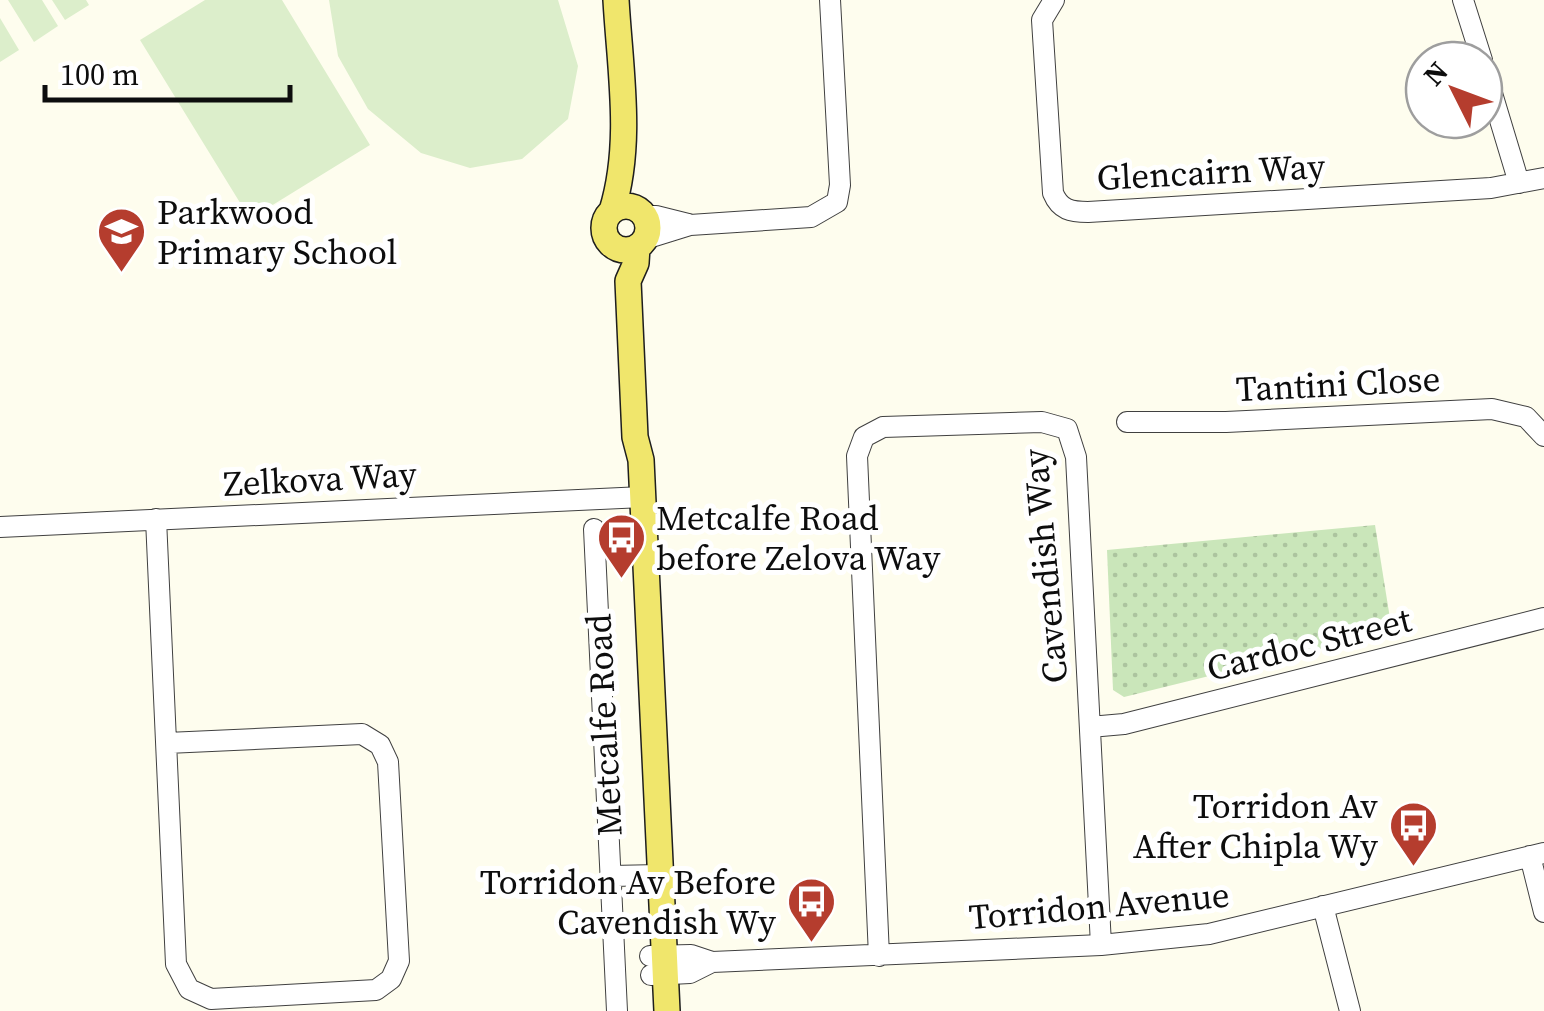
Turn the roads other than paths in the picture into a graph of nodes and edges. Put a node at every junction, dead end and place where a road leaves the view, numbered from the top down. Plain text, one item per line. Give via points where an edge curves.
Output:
1 (616, 0) edge
2 (830, 0) edge
3 (1054, 0) edge
4 (1463, 0) edge
5 (1476, 40) edge
6 (1504, 135) edge
7 (623, 168) junction
8 (1544, 178) edge
9 (1518, 183) junction
10 (636, 232) junction
11 (1127, 422) dead end
12 (1544, 436) edge
13 (635, 497) junction
14 (156, 520) junction
15 (0, 527) edge
16 (594, 529) dead end
17 (1544, 618) edge
18 (1090, 726) junction
19 (167, 743) junction
20 (1537, 855) edge
21 (653, 875) junction
22 (610, 876) junction
23 (1323, 906) junction
24 (1544, 912) edge
25 (1100, 945) junction
26 (880, 956) junction
27 (657, 965) junction
28 (617, 1011) edge
29 (652, 1011) edge
30 (667, 1011) edge
31 (1350, 1011) edge

1 - 7 main road, Metcalfe Road
2 - 10 street via 837,202 811,217 690,224 656,216
3 - 9 street, Glencairn Way via 1042,20 1055,198 1067,210
4 - 5 street
6 - 9 street
7 - 10 main road, Metcalfe Road
7 - 10 main road, Metcalfe Road via 604,229
8 - 9 street, Glencairn Way
10 - 13 main road, Metcalfe Road via 619,268 628,282 641,460
11 - 12 street, Tantini Close via 1492,409 1526,417
13 - 14 street, Zelkova Way
13 - 21 main road, Metcalfe Road
14 - 15 street, Zelkova Way
14 - 19 street
16 - 22 street
17 - 18 street, Cardoc Street via 1124,724
18 - 25 street, Cavendish Way
18 - 26 street, Cavendish Way via 1076,458 1066,428 1042,422 883,427 864,437 857,456
19 - 19 street via 176,964 189,988 211,999 376,990 391,979 399,960 388,762 380,745 362,734
20 - 23 street, Torridon Avenue
20 - 24 street
21 - 22 street
21 - 27 main road, Metcalfe Road
22 - 28 street
23 - 25 street, Torridon Avenue via 1209,934
23 - 31 street
25 - 26 street, Torridon Avenue
26 - 27 street, Torridon Avenue via 712,962 690,973
27 - 29 main road, Metcalfe Road
27 - 30 main road, Metcalfe Road

